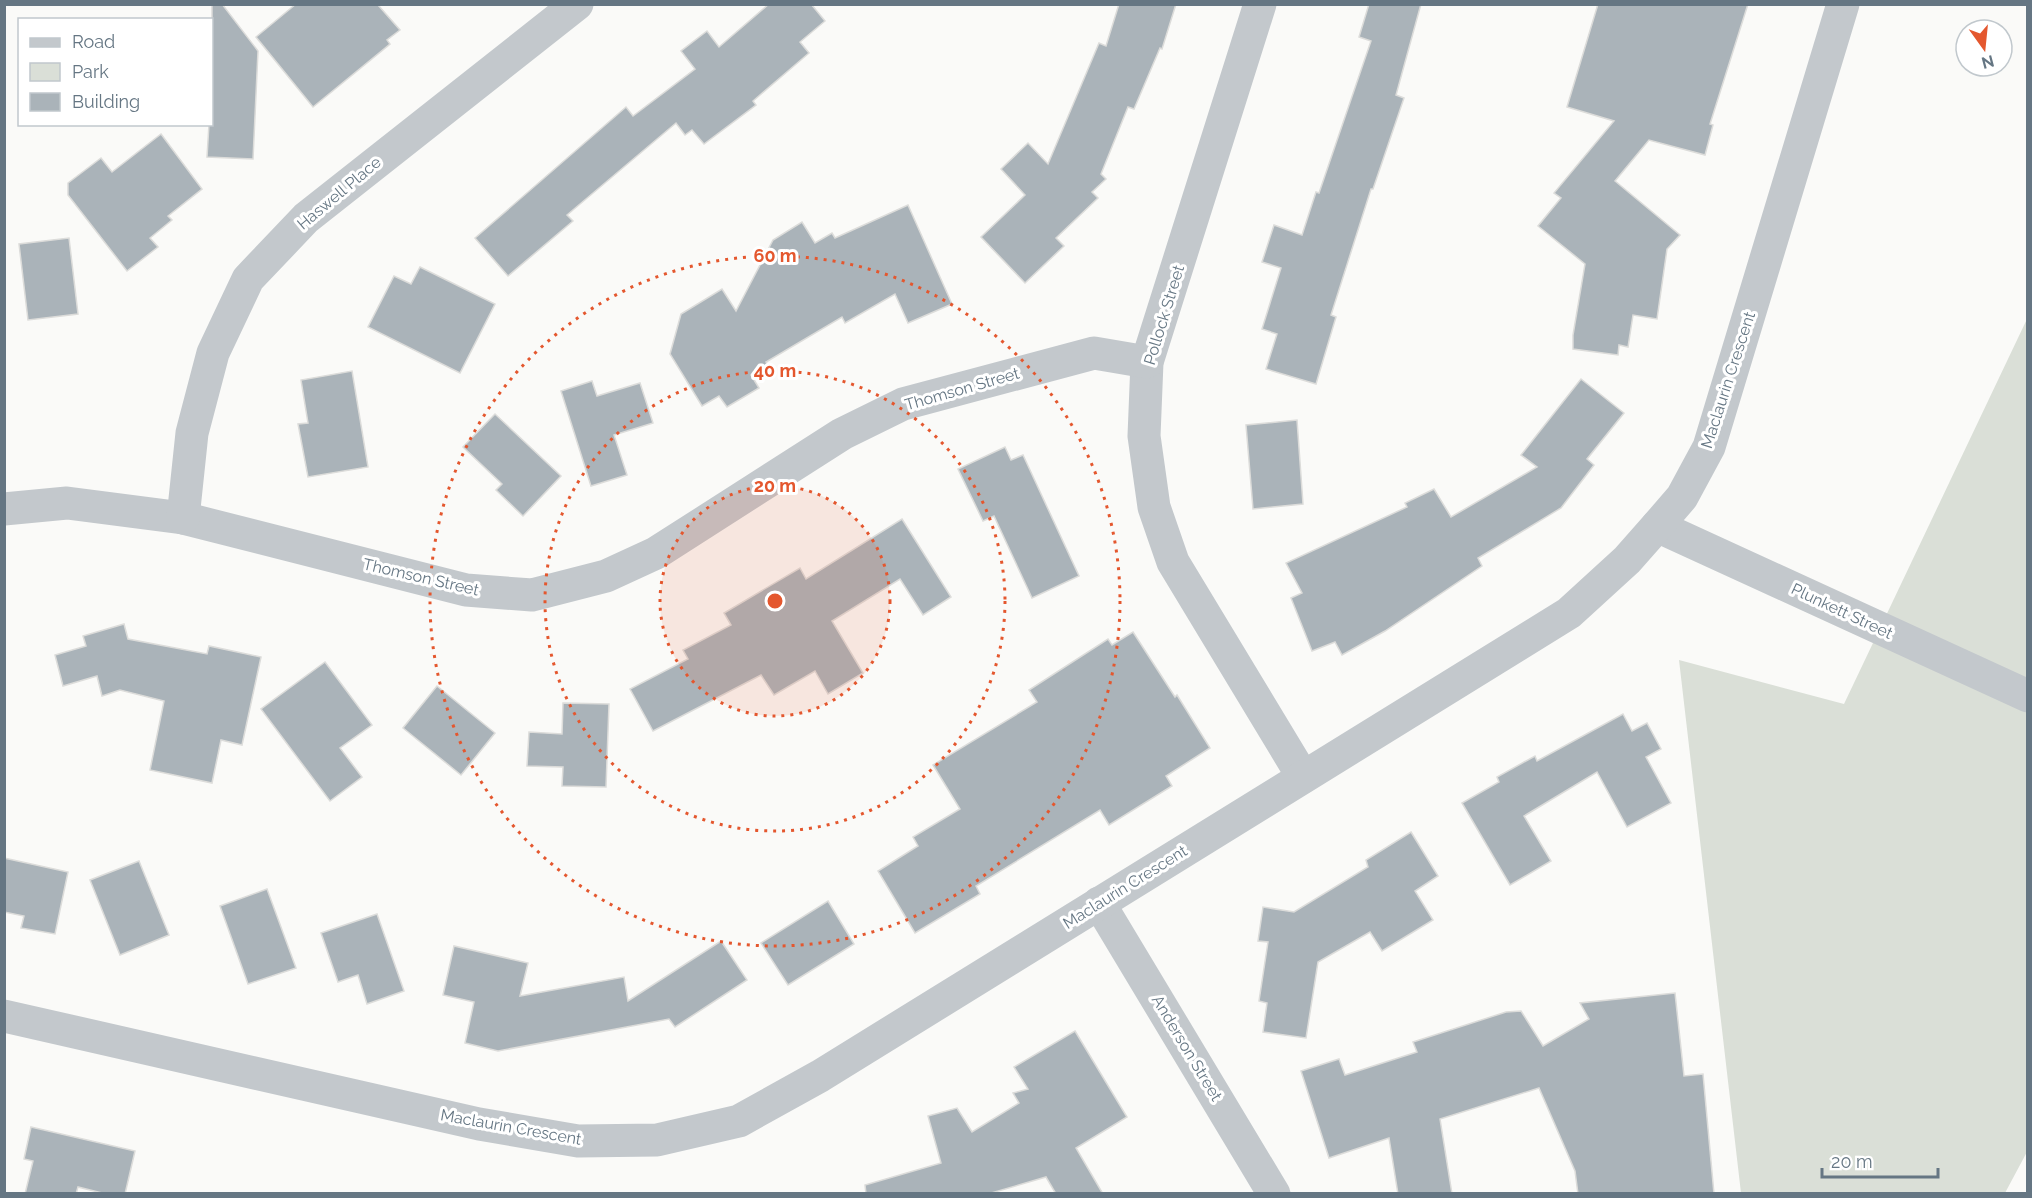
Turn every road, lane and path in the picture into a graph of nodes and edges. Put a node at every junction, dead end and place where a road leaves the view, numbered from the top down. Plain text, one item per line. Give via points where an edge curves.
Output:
1 (577, 4) edge
2 (1260, 4) edge
3 (1843, 4) edge
4 (1147, 362) junction
5 (4, 509) edge
6 (183, 518) junction
7 (1657, 526) junction
8 (2028, 696) edge
9 (1304, 777) junction
10 (1099, 903) junction
11 (4, 1016) edge
12 (1275, 1194) edge

1 - 6 street, Haswell Place via 306,218 248,279 213,353 192,433
2 - 4 street, Pollock Street
3 - 7 street, Maclaurin Crescent via 1708,447 1682,496
4 - 6 street, Thomson Street via 1094,353 903,404 842,434 656,553 606,576 532,595 466,590
4 - 9 street, Pollock Street via 1144,436 1154,507 1173,562
5 - 6 street, Thomson Street via 67,503
7 - 8 street, Plunkett Street
7 - 9 street, Maclaurin Crescent via 1628,560 1569,613
9 - 10 street, Maclaurin Crescent
10 - 11 street, Maclaurin Crescent via 739,1121 657,1140 578,1141 479,1124
10 - 12 street, Anderson Street

